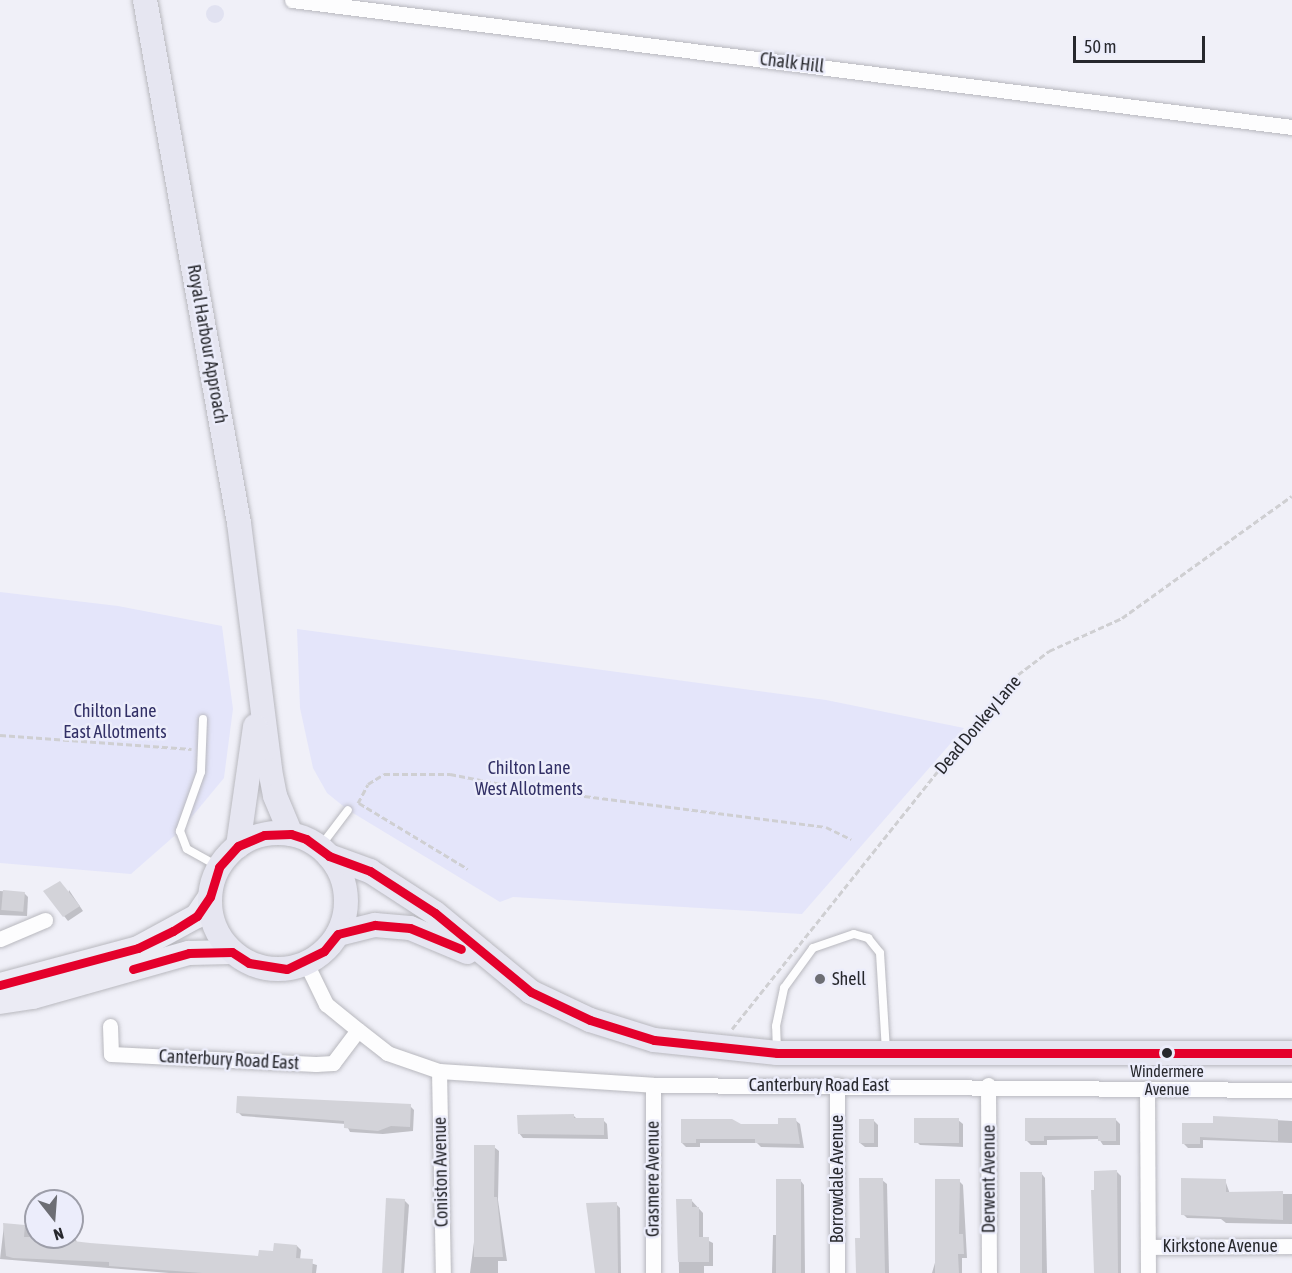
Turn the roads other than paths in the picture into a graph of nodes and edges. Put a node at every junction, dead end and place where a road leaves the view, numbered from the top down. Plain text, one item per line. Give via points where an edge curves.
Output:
1 (145, 0) edge
2 (292, 0) edge
3 (1292, 127) edge
4 (257, 689) junction
5 (203, 719) dead end
6 (348, 810) road end
7 (291, 834) junction
8 (238, 846) junction
9 (324, 851) junction
10 (219, 867) junction
11 (210, 897) junction
12 (45, 920) dead end
13 (338, 934) junction
14 (0, 939) edge
15 (232, 952) junction
16 (306, 963) junction
17 (495, 965) junction
18 (0, 985) edge
19 (0, 1002) edge
20 (110, 1026) dead end
21 (358, 1030) junction
22 (777, 1053) junction
23 (887, 1053) junction
24 (1292, 1053) edge
25 (439, 1071) junction
26 (653, 1085) junction
27 (837, 1085) junction
28 (988, 1086) junction
29 (1147, 1088) junction
30 (1292, 1090) edge
31 (1292, 1246) edge
32 (1148, 1247) junction
33 (443, 1273) edge
34 (653, 1273) edge
35 (837, 1273) edge
36 (989, 1273) edge
37 (1148, 1273) edge

1 - 4 highway, Royal Harbour Approach via 238,523
2 - 3 street, Chalk Hill
4 - 7 highway, Royal Harbour Approach via 275,796
4 - 8 highway, Royal Harbour Approach
5 - 10 lane via 201,772 180,831 187,849
6 - 9 lane
7 - 8 highway via 264,835
7 - 9 highway
8 - 10 highway
9 - 13 highway via 344,885 345,910
9 - 17 highway, Canterbury Road East via 370,871 426,907
10 - 11 highway
11 - 15 highway via 215,927
11 - 18 main road via 197,916 138,948
12 - 14 street
13 - 16 highway via 324,951
13 - 17 highway, Canterbury Road East via 375,925 410,928
15 - 16 highway via 267,969
15 - 19 main road via 189,952 33,997
16 - 21 street, Canterbury Road East via 326,1004
17 - 22 highway, Canterbury Road East via 531,992 590,1020 654,1040
20 - 21 street, Canterbury Road East via 111,1054 316,1064 333,1063
21 - 25 street, Canterbury Road East via 387,1053
22 - 23 highway, Canterbury Road East
22 - 23 lane via 776,1026 784,988 813,948 854,934 868,938 880,953
23 - 24 highway, Canterbury Road East
25 - 26 street, Canterbury Road East
25 - 33 street, Coniston Avenue
26 - 27 street, Canterbury Road East
26 - 34 street, Grasmere Avenue
27 - 28 street, Canterbury Road East
27 - 35 street, Borrowdale Avenue
28 - 29 street, Canterbury Road East
28 - 36 street, Derwent Avenue
29 - 30 street, Canterbury Road East
29 - 32 street
31 - 32 street, Kirkstone Avenue
32 - 37 street

